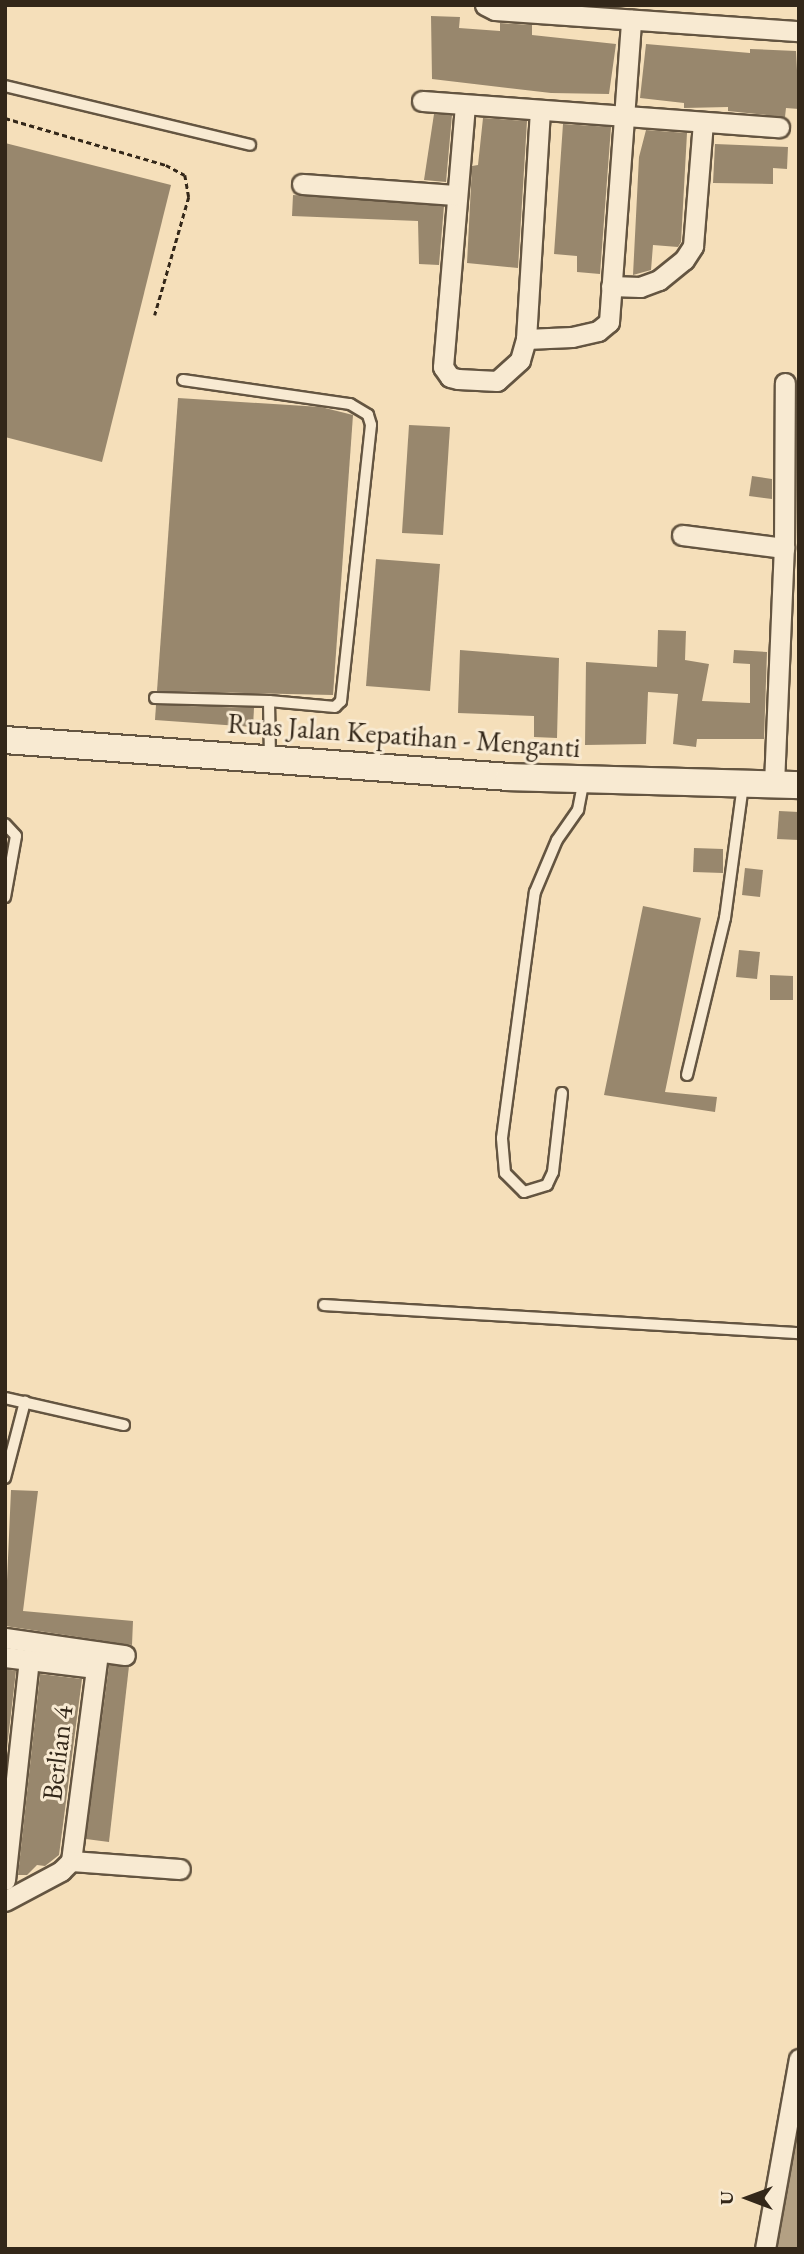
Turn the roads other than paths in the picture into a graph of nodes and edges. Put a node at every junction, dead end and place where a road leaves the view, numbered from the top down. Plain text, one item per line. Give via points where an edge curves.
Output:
1 (485, 5) edge
2 (711, 15) edge
3 (631, 20) junction
4 (799, 31) edge
5 (5, 86) edge
6 (422, 101) dead end
7 (465, 105) junction
8 (540, 110) junction
9 (623, 114) junction
10 (703, 123) junction
11 (779, 127) dead end
12 (250, 145) dead end
13 (302, 184) dead end
14 (456, 195) junction
15 (611, 286) junction
16 (526, 339) junction
17 (183, 380) dead end
18 (785, 383) dead end
19 (682, 535) dead end
20 (785, 548) junction
21 (155, 698) dead end
22 (269, 701) junction
23 (5, 740) edge
24 (270, 759) junction
25 (584, 779) junction
26 (743, 785) junction
27 (786, 785) edge
28 (5, 824) edge
29 (5, 897) edge
30 (687, 1075) dead end
31 (562, 1093) dead end
32 (324, 1305) dead end
33 (799, 1333) edge
34 (5, 1398) edge
35 (25, 1402) junction
36 (124, 1424) dead end
37 (5, 1478) edge
38 (5, 1638) edge
39 (125, 1655) dead end
40 (5, 1657) edge
41 (29, 1660) junction
42 (97, 1660) junction
43 (71, 1861) junction
44 (180, 1869) dead end
45 (5, 1880) edge
46 (5, 1900) edge
47 (799, 2059) edge
48 (765, 2249) edge

1 - 3 street via 495,10
2 - 3 street
2 - 4 street
3 - 9 street
5 - 12 lane
6 - 7 street
7 - 8 street
7 - 14 street
8 - 9 street
8 - 16 street
9 - 10 street
9 - 15 street
10 - 11 street
10 - 15 street via 693,246 684,260 659,280 640,287
13 - 14 street
14 - 16 street via 446,373 458,379 496,381 520,360
15 - 16 street via 609,322 598,331
17 - 22 lane via 350,404 361,408 371,425 341,701 335,707
18 - 20 street
19 - 20 street
20 - 27 street
21 - 22 lane
22 - 24 lane
23 - 24 main road, Ruas Jalan Kepatihan - Menganti
24 - 25 main road, Ruas Jalan Kepatihan - Menganti
25 - 26 main road, Ruas Jalan Kepatihan - Menganti
25 - 31 lane via 578,810 556,840 535,892 502,1138 505,1173 524,1192 547,1185 553,1172
26 - 27 main road, Ruas Jalan Kepatihan - Menganti
26 - 30 lane via 725,918
28 - 29 lane via 16,836
32 - 33 lane
34 - 35 lane
35 - 36 lane
35 - 37 lane
38 - 42 street
39 - 42 street
40 - 41 street
41 - 42 street
41 - 45 street
42 - 43 street, Berlian 4
43 - 44 street
43 - 46 street via 61,1871
47 - 48 street

